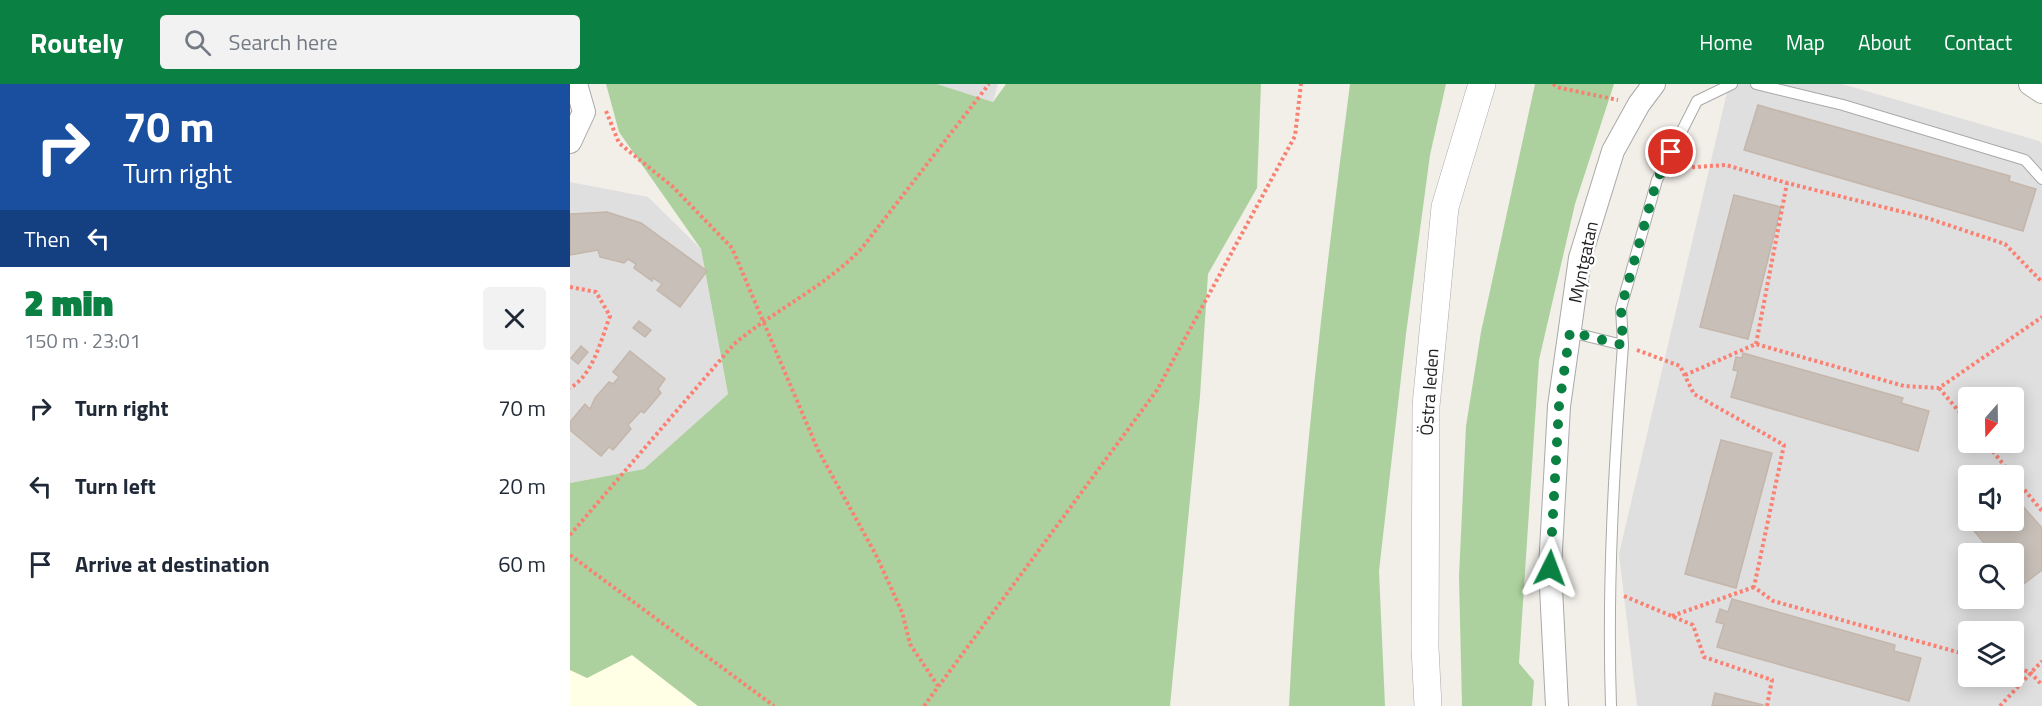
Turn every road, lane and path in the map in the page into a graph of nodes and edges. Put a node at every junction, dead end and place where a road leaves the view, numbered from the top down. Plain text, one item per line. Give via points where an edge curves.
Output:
1 (576, 84) edge
2 (989, 84) edge
3 (1301, 84) edge
4 (1482, 84) edge
5 (1552, 84) edge
6 (1654, 84) edge
7 (1732, 84) edge
8 (1756, 84) edge
9 (2030, 84) edge
10 (2042, 92) edge
11 (1639, 104) junction
12 (604, 107) dead end
13 (570, 142) edge
14 (1663, 169) junction
15 (2042, 179) edge
16 (1786, 183) junction
17 (2042, 282) edge
18 (570, 287) edge
19 (2042, 317) edge
20 (761, 321) junction
21 (1570, 332) junction
22 (1756, 344) junction
23 (1623, 345) junction
24 (1685, 375) junction
25 (570, 388) edge
26 (1939, 388) junction
27 (1958, 410) edge
28 (1994, 453) edge
29 (2004, 465) edge
30 (2024, 489) edge
31 (2042, 511) edge
32 (570, 535) edge
33 (570, 555) edge
34 (1754, 587) junction
35 (1609, 589) junction
36 (1672, 616) junction
37 (1958, 652) edge
38 (2042, 661) edge
39 (2024, 670) edge
40 (2030, 672) junction
41 (938, 686) junction
42 (2042, 686) edge
43 (774, 706) edge
44 (924, 706) edge
45 (1428, 706) edge
46 (1557, 706) edge
47 (1611, 706) edge
48 (1767, 706) edge
49 (2000, 706) edge

1 - 13 street via 584,112
2 - 20 path via 842,270
3 - 41 path via 1295,136 1157,390
4 - 45 street, Östra leden via 1445,207 1426,406
5 - 11 path
6 - 11 street, Myntgatan
7 - 14 lane via 1697,101
8 - 15 lane via 1844,105 2025,160
9 - 10 street
11 - 21 street, Myntgatan via 1606,172 1580,258
12 - 20 path via 619,143 673,187 732,248
14 - 16 path via 1726,165
14 - 23 lane via 1621,308
16 - 17 path via 1927,218 2005,244
16 - 22 path
18 - 25 path via 596,292 610,316 580,382
19 - 26 path
20 - 32 path via 734,344
20 - 41 path via 818,450 880,564 902,612 910,644
21 - 23 lane
21 - 46 street, Myntgatan via 1559,406 1550,568
22 - 24 path
22 - 26 path via 1904,386
23 - 24 path via 1680,366
23 - 35 lane
24 - 34 path via 1694,394 1784,445
26 - 27 path
28 - 29 path
30 - 31 path
33 - 43 path
34 - 36 path
34 - 37 path via 1773,601
35 - 36 path
35 - 47 lane
36 - 48 path via 1693,625 1704,657 1772,680
38 - 40 path
39 - 40 path
40 - 42 path
40 - 49 path
41 - 44 path

